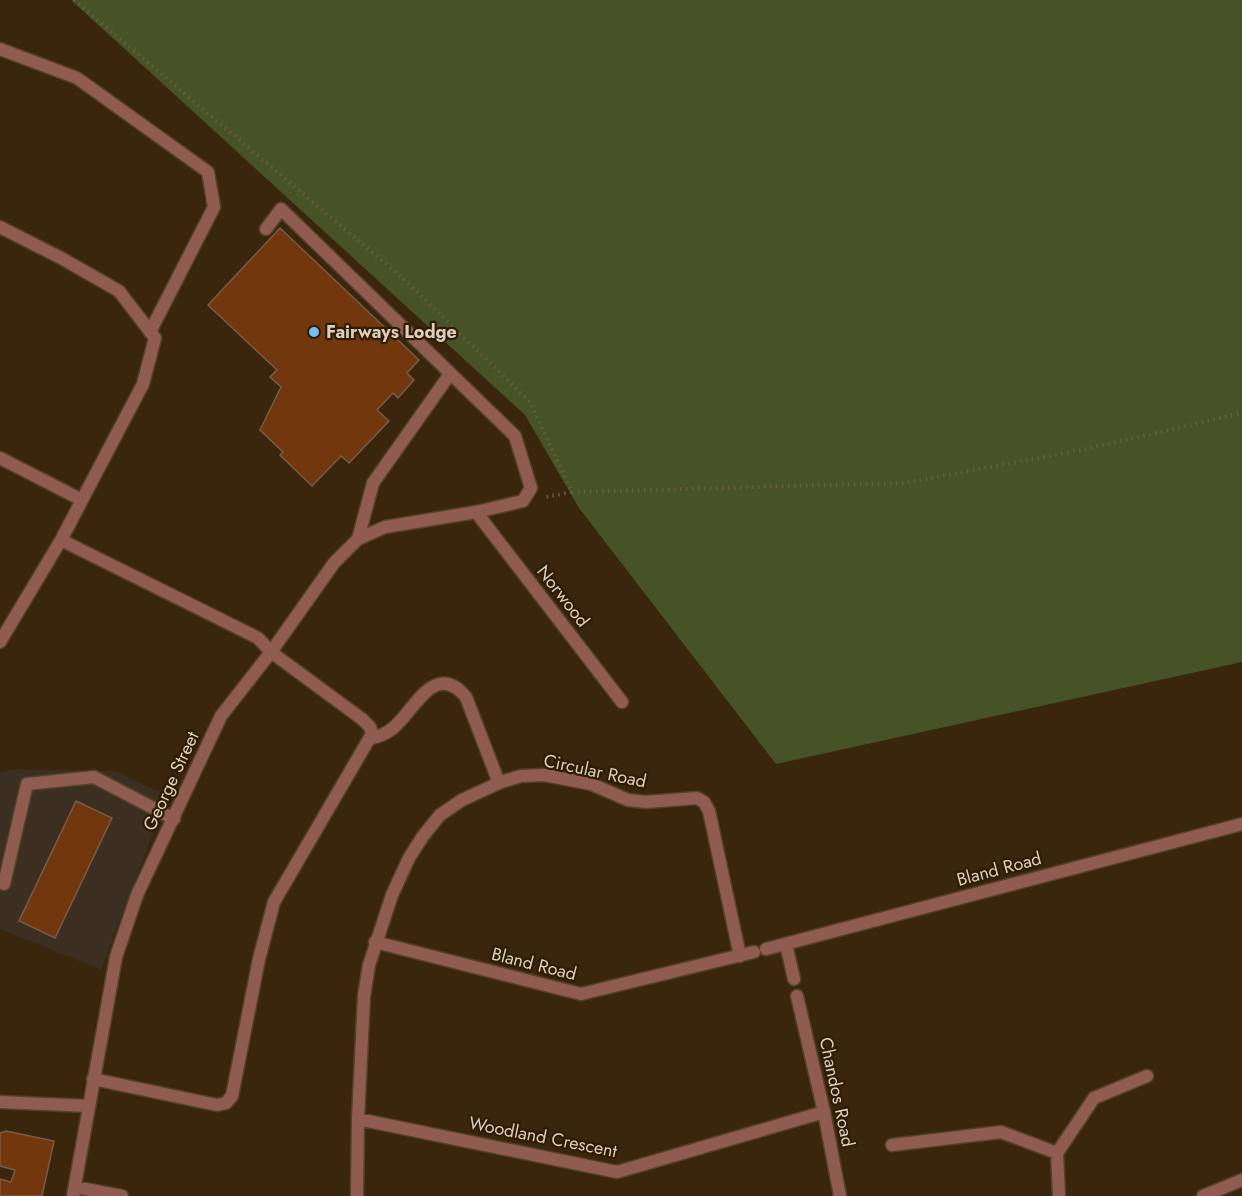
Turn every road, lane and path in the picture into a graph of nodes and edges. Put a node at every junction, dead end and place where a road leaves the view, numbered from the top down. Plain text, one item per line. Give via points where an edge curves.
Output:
1 (74, 0) edge
2 (0, 48) edge
3 (0, 226) edge
4 (266, 229) dead end
5 (150, 332) junction
6 (450, 374) junction
7 (1242, 413) edge
8 (0, 458) edge
9 (573, 492) junction
10 (82, 500) junction
11 (523, 501) junction
12 (476, 513) junction
13 (358, 538) junction
14 (61, 540) junction
15 (0, 642) edge
16 (271, 652) junction
17 (622, 702) dead end
18 (370, 738) junction
19 (499, 783) junction
20 (174, 819) junction
21 (1242, 824) edge
22 (4, 884) dead end
23 (375, 942) junction
24 (786, 944) junction
25 (740, 956) junction
26 (794, 979) dead end
27 (797, 996) dead end
28 (1147, 1076) dead end
29 (93, 1079) junction
30 (0, 1102) edge
31 (88, 1106) junction
32 (824, 1112) junction
33 (358, 1119) junction
34 (892, 1145) dead end
35 (1057, 1153) junction
36 (1242, 1180) edge
37 (74, 1191) edge
38 (122, 1196) edge
39 (357, 1196) edge
40 (840, 1196) edge
41 (1059, 1196) edge
42 (1203, 1196) edge

1 - 9 path via 406,281 530,402
2 - 5 street via 76,78 208,172 214,207
3 - 5 street via 119,291
4 - 6 street via 281,209
5 - 10 street via 155,338 143,384
6 - 11 street via 515,436 531,488
6 - 13 street via 373,483
7 - 9 path via 1082,450 903,483
8 - 10 street
9 - 11 path
10 - 14 street
11 - 12 street, George Street
12 - 13 street, George Street via 386,527
12 - 17 street, Norwood
13 - 16 street, George Street via 334,563
14 - 15 street
14 - 16 street via 258,638
16 - 18 street via 362,719 370,727
16 - 20 street, George Street via 221,716
18 - 19 street via 394,727 428,689 450,685 466,697
18 - 29 street via 274,902 231,1096 226,1103 217,1105
19 - 23 street, Circular Road via 462,800 440,816 423,837 392,895
19 - 25 street, Circular Road via 521,776 544,775 591,784 628,800 697,798 704,802
20 - 22 street via 94,777 27,784
20 - 29 street, George Street via 137,895 116,957
21 - 24 street, Bland Road
23 - 25 street, Bland Road via 581,994
23 - 33 street, Circular Road via 364,996
24 - 25 street, Bland Road
24 - 26 street
27 - 32 street, Chandos Road
28 - 35 street via 1094,1098
29 - 31 street, George Street
30 - 31 street
31 - 37 street, George Street
32 - 33 street, Woodland Crescent via 617,1172
32 - 40 street, Chandos Road
33 - 39 street, Circular Road
34 - 35 street via 1001,1132
35 - 41 street
36 - 42 street
37 - 38 street

